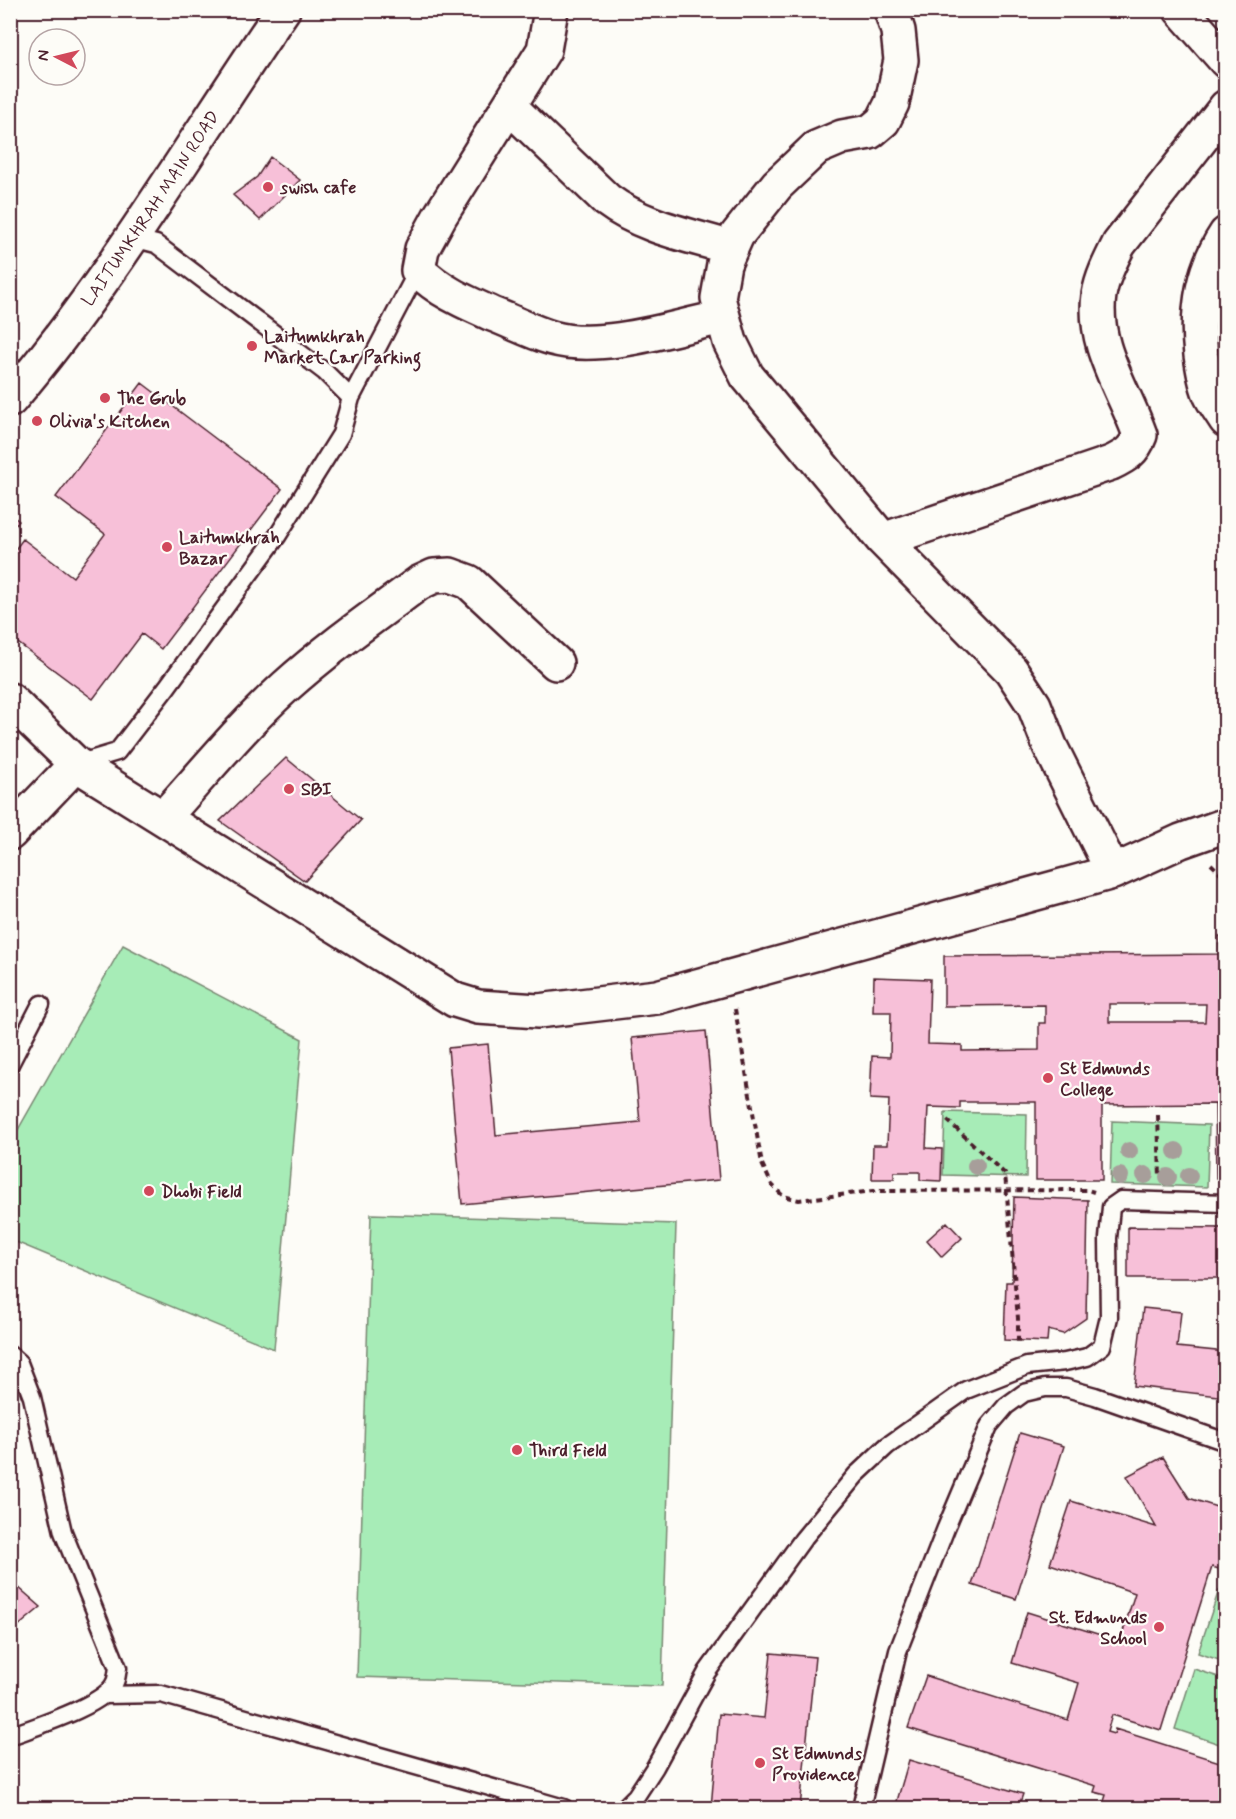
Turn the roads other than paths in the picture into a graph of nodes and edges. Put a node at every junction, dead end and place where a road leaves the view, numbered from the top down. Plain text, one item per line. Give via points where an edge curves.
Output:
1 (283, 10) edge
2 (551, 10) edge
3 (891, 10) edge
4 (1181, 10) edge
5 (1226, 61) edge
6 (510, 107) junction
7 (1226, 107) edge
8 (1226, 234) edge
9 (133, 238) junction
10 (731, 248) junction
11 (418, 270) junction
12 (723, 317) junction
13 (351, 398) junction
14 (10, 400) edge
15 (1226, 420) edge
16 (883, 540) junction
17 (556, 663) dead end
18 (10, 700) edge
19 (76, 764) junction
20 (163, 818) junction
21 (1226, 825) edge
22 (10, 833) edge
23 (1113, 872) junction
24 (41, 1004) dead end
25 (10, 1064) edge
26 (1226, 1203) edge
27 (10, 1354) edge
28 (1226, 1443) edge
29 (104, 1695) junction
30 (10, 1736) edge
31 (564, 1809) edge
32 (624, 1809) edge
33 (861, 1809) edge

1 - 9 street, LAITUMKHRAH MAIN ROAD
2 - 6 street via 544,50
3 - 10 street via 901,60 892,103 883,121 870,132 842,137 816,148 777,185
4 - 5 street
6 - 10 street via 622,211
6 - 11 street via 440,216 422,249
7 - 16 street via 1119,243 1100,294 1101,337 1140,435 1135,448 1111,463
8 - 15 street via 1214,252 1202,292 1198,328 1210,394
9 - 13 lane via 156,244 325,372
9 - 14 street, LAITUMKHRAH MAIN ROAD
10 - 12 street via 718,298
11 - 12 street via 431,284 466,303 552,338 587,342 623,339
11 - 13 lane
12 - 16 street via 747,376
13 - 19 lane via 341,434 278,535 167,687 117,752
16 - 23 street via 1011,670 1034,705 1050,746
17 - 20 street via 469,582 450,575 434,576 419,582 286,687
18 - 19 street
19 - 20 street
19 - 22 street
20 - 23 street via 455,1000 478,1008 538,1011 657,997
21 - 23 street
24 - 25 lane
26 - 32 lane via 1121,1200 1111,1207 1109,1317 1102,1346 1087,1357 1017,1369 966,1390 896,1439 856,1475 803,1539 706,1672 655,1767
27 - 29 lane via 19,1363 32,1398 63,1532 118,1668 115,1683
28 - 33 lane via 1066,1388 1024,1393 1006,1406 989,1426 898,1651
29 - 30 lane via 75,1711
29 - 31 lane via 161,1694

